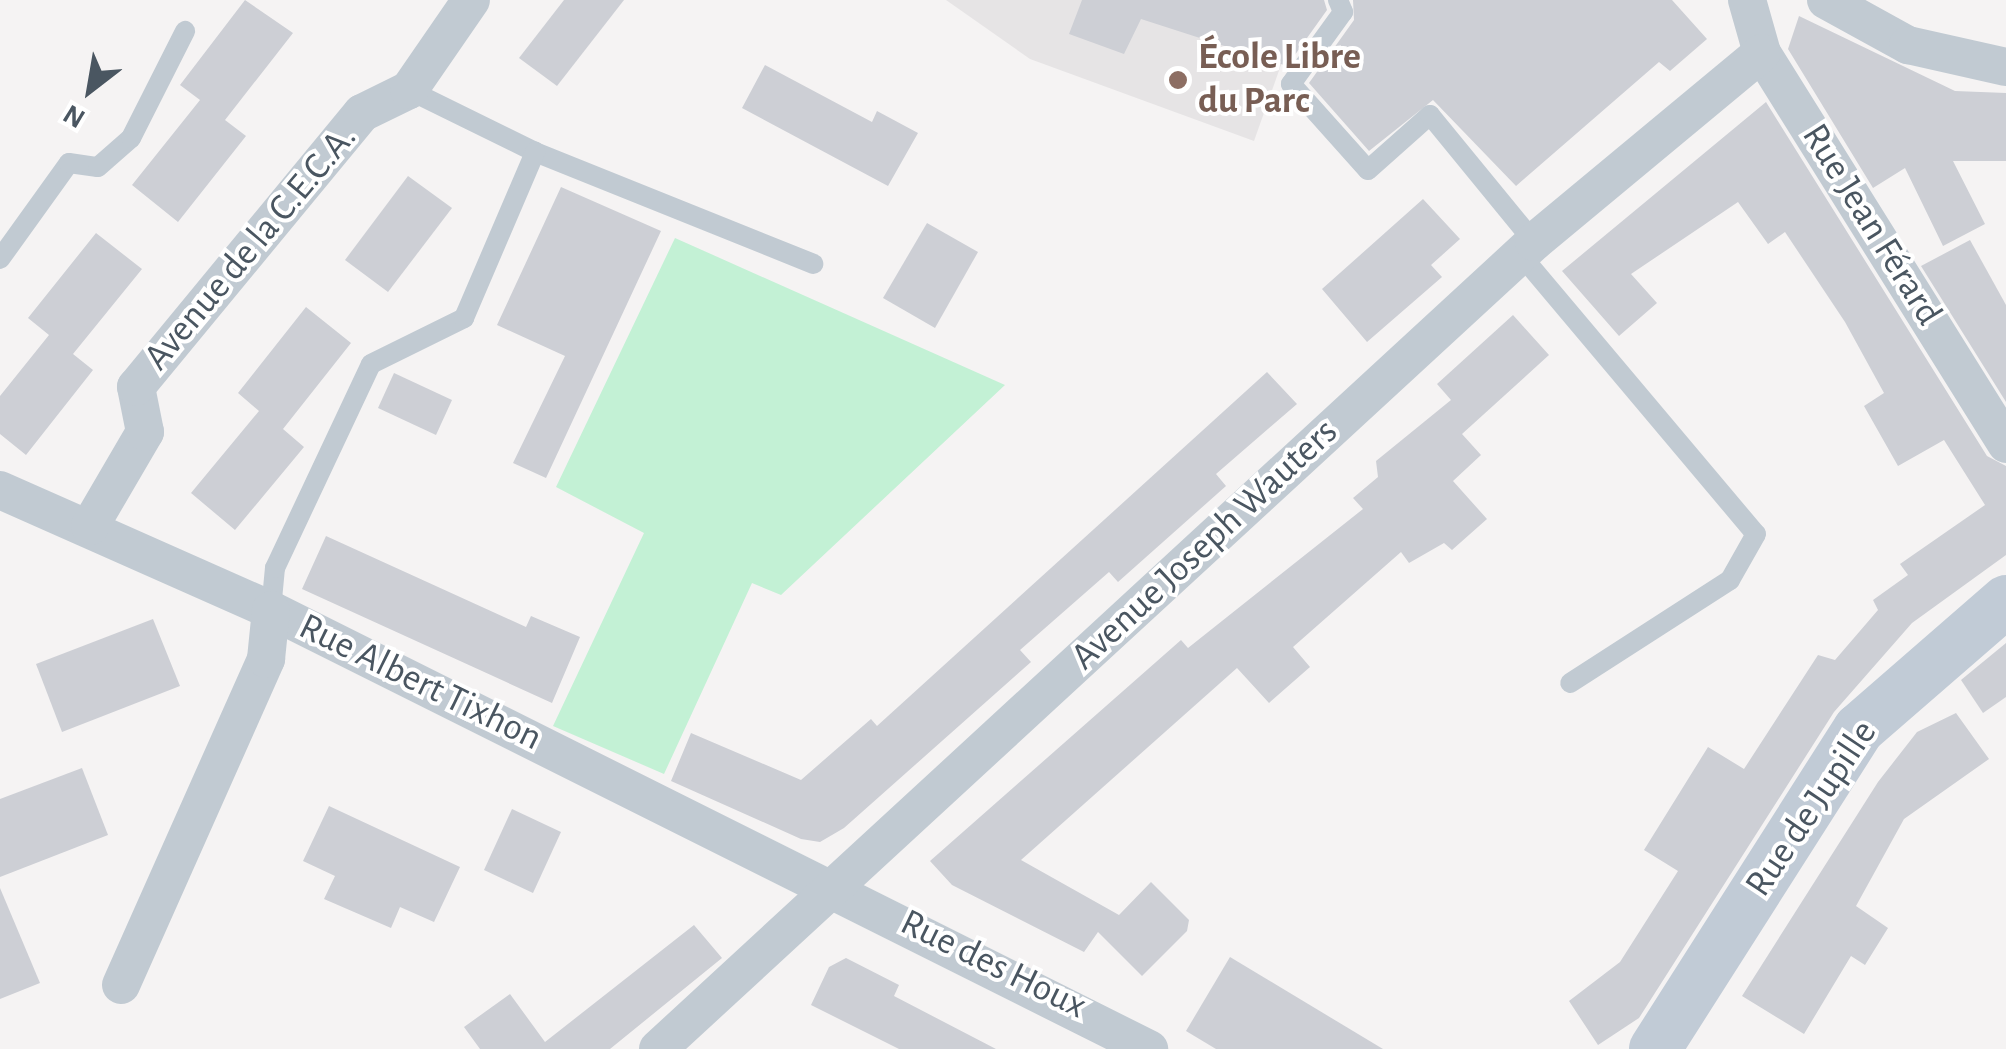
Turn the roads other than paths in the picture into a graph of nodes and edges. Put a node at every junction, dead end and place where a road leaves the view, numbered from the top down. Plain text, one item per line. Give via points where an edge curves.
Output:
1 (471, 0) edge
2 (1338, 0) edge
3 (1747, 0) edge
4 (1826, 0) edge
5 (184, 31) dead end
6 (1762, 53) junction
7 (2006, 67) edge
8 (408, 90) junction
9 (536, 152) junction
10 (1527, 248) junction
11 (0, 259) edge
12 (813, 264) dead end
13 (2006, 444) edge
14 (0, 490) edge
15 (90, 526) junction
16 (2006, 601) edge
17 (271, 610) junction
18 (1570, 683) dead end
19 (834, 886) junction
20 (122, 985) dead end
21 (658, 1049) edge
22 (1149, 1049) edge
23 (1655, 1049) edge

1 - 8 street, Avenue de la C.E.C.A.
2 - 10 lane via 1343,12 1292,84 1368,170 1430,115
3 - 6 street, Rue Jean Férard
4 - 7 street via 1908,45
5 - 11 lane via 131,138 98,167 69,163
6 - 10 street, Avenue Joseph Wauters
6 - 13 street, Rue Jean Férard
8 - 9 lane
8 - 15 street, Avenue de la C.E.C.A. via 362,114 136,387 145,432
9 - 12 lane
9 - 17 lane via 464,318 371,364 274,568
10 - 18 lane via 1756,534 1730,580
10 - 19 street, Avenue Joseph Wauters
14 - 15 street, Rue Albert Tixhon
15 - 17 street, Rue Albert Tixhon
16 - 23 street, Rue de Jupille via 1858,728
17 - 19 street, Rue Albert Tixhon
17 - 20 street via 266,659
19 - 21 street, Avenue Joseph Wauters
19 - 22 street, Rue des Houx

